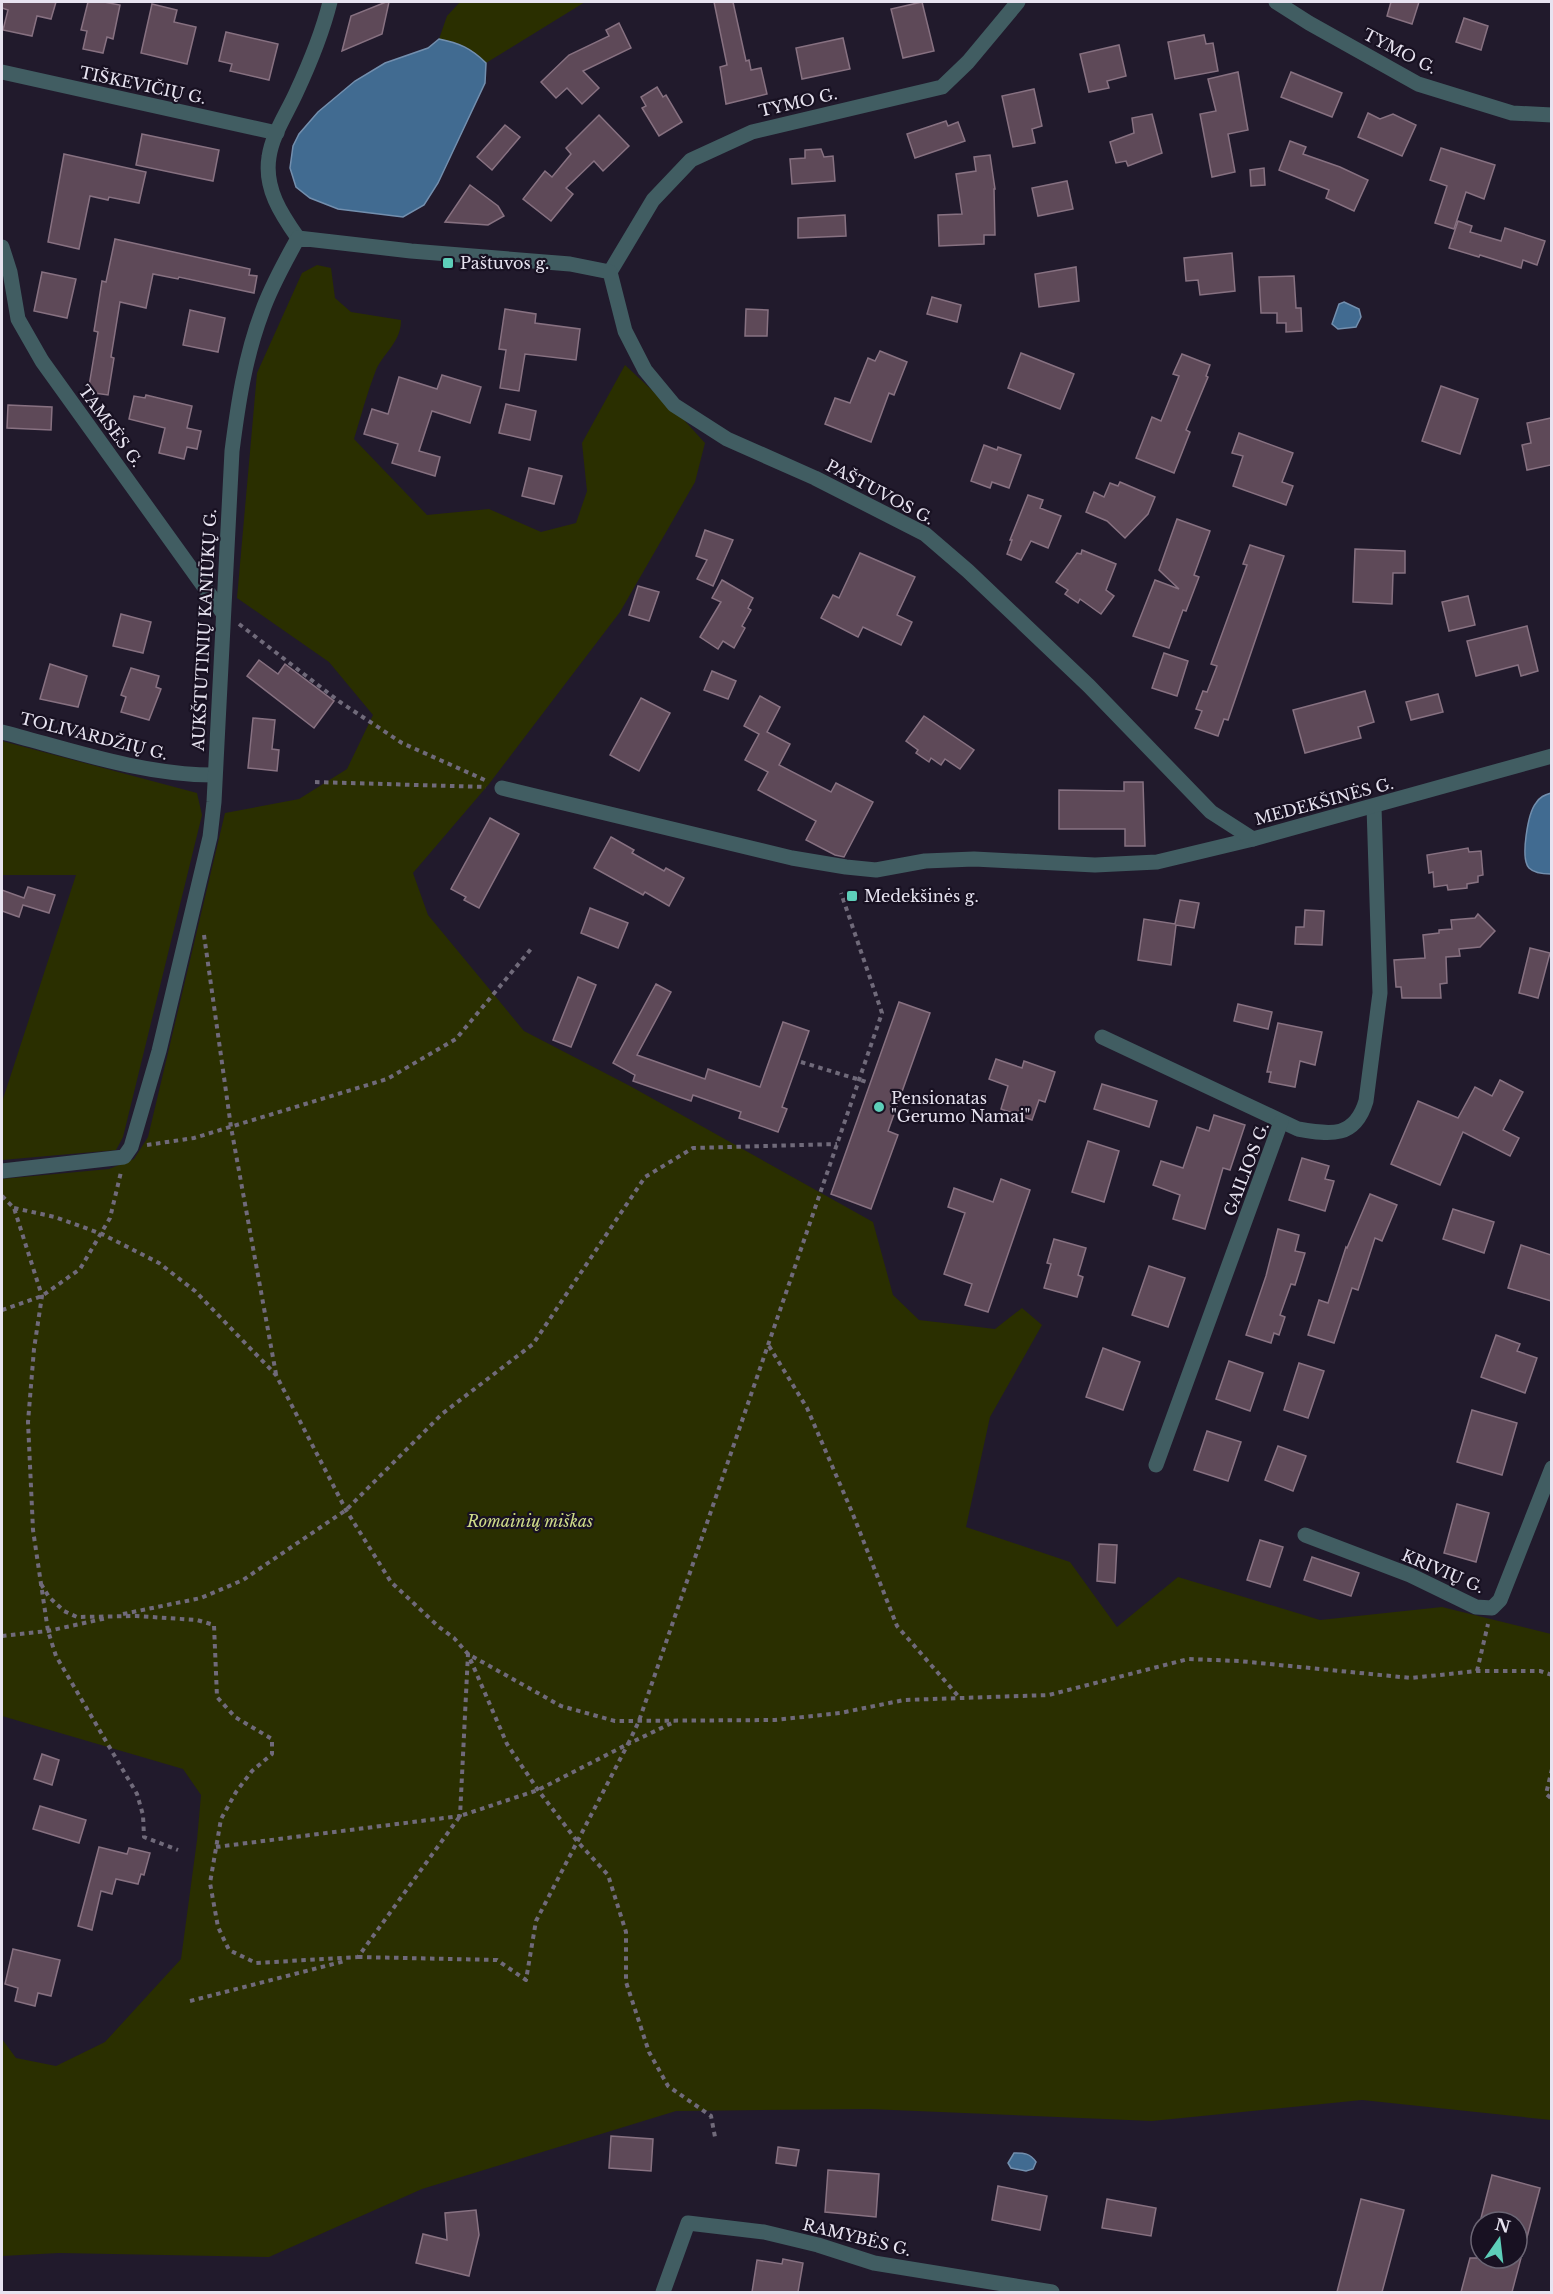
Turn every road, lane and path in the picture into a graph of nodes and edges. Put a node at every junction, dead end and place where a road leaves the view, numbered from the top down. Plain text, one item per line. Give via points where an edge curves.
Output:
1 (330, 2) edge
2 (1018, 2) edge
3 (1276, 2) edge
4 (2, 72) edge
5 (1551, 115) edge
6 (277, 133) junction
7 (298, 238) junction
8 (2, 247) edge
9 (610, 272) junction
10 (223, 612) junction
11 (2, 732) edge
12 (1551, 756) edge
13 (214, 775) junction
14 (315, 782) dead end
15 (502, 788) junction
16 (1374, 807) junction
17 (1253, 839) junction
18 (841, 893) dead end
19 (203, 926) dead end
20 (531, 949) dead end
21 (1102, 1037) dead end
22 (801, 1062) dead end
23 (860, 1080) junction
24 (870, 1083) dead end
25 (1281, 1122) junction
26 (231, 1127) junction
27 (837, 1144) junction
28 (128, 1152) junction
29 (2, 1171) edge
30 (2, 1196) edge
31 (14, 1208) junction
32 (102, 1234) junction
33 (42, 1296) junction
34 (2, 1310) edge
35 (768, 1346) junction
36 (276, 1375) junction
37 (1156, 1465) dead end
38 (1551, 1468) edge
39 (346, 1510) junction
40 (1305, 1535) dead end
41 (41, 1584) junction
42 (1492, 1608) junction
43 (118, 1615) junction
44 (48, 1631) junction
45 (2, 1636) edge
46 (468, 1654) junction
47 (1477, 1671) junction
48 (1551, 1675) edge
49 (960, 1698) junction
50 (639, 1721) junction
51 (678, 1721) junction
52 (628, 1744) junction
53 (1551, 1769) edge
54 (538, 1790) junction
55 (1551, 1799) edge
56 (460, 1816) junction
57 (577, 1841) junction
58 (216, 1848) junction
59 (178, 1850) dead end
60 (358, 1957) junction
61 (190, 2001) dead end
62 (715, 2137) dead end
63 (663, 2292) edge
64 (1052, 2292) edge

1 - 6 street via 314,56
2 - 9 street, TYMO G. via 942,87 752,132 691,160 653,200
3 - 5 street, TYMO G. via 1418,84 1512,113
4 - 6 street, TIŠKEVIČIŲ G.
6 - 7 street via 268,157 271,192
7 - 9 street via 570,264
7 - 10 street, AUKŠTUTINIŲ KANIŪKŲ G. via 262,311 239,395
8 - 10 street, TAMSĖS G. via 18,319 42,361
9 - 17 street, PAŠTUVOS G. via 625,331 645,370 675,405 728,439 816,478 925,534 1089,686 1211,812
10 - 13 street, AUKŠTUTINIŲ KANIŪKŲ G.
10 - 15 path via 402,744
11 - 13 street, TOLIVARDŽIŲ G. via 150,770
12 - 16 street, MEDEKŠINĖS G.
13 - 28 street, AUKŠTUTINIŲ KANIŪKŲ G. via 210,837 159,1051
14 - 15 path
15 - 17 street, MEDEKŠINĖS G. via 792,858 876,870 925,861 974,859 1095,865 1157,862
16 - 17 street, MEDEKŠINĖS G.
16 - 25 street, GAILIOS G. via 1380,993 1362,1116 1348,1128 1333,1133 1298,1129
18 - 23 path via 882,1013
19 - 26 path
20 - 26 path via 456,1039 387,1079
21 - 25 street
22 - 23 path
23 - 24 path
23 - 27 path
25 - 37 street, GAILIOS G.
26 - 28 path
26 - 36 path
27 - 35 path
27 - 39 path via 693,1148 645,1177 533,1344 442,1414
28 - 29 street
28 - 32 path
30 - 31 path
31 - 32 path
31 - 33 path
32 - 33 path via 80,1269
32 - 36 path via 159,1263 195,1291
33 - 34 path
33 - 41 path via 28,1422 33,1530
35 - 49 path via 807,1408 897,1626
35 - 50 path
36 - 39 path
38 - 42 street, KRIVIŲ G. via 1500,1600
39 - 43 path via 243,1580 201,1598
39 - 46 path via 391,1582
40 - 42 street, KRIVIŲ G. via 1410,1575 1476,1607
41 - 43 path via 64,1611 77,1617
41 - 44 path
42 - 47 path
43 - 44 path
43 - 58 path via 198,1620 214,1625 217,1697 235,1717 272,1739 272,1754 252,1771 221,1819
44 - 45 path
44 - 59 path via 56,1656 137,1794 144,1837
46 - 50 path via 561,1706 615,1721
46 - 54 path via 507,1744
46 - 56 path
47 - 48 path via 1540,1671
47 - 49 path via 1411,1678 1188,1659 1049,1695
49 - 51 path via 904,1700 840,1713 775,1720
50 - 51 path
50 - 52 path
51 - 52 path
52 - 54 path
52 - 57 path
53 - 55 path via 1546,1794
54 - 56 path
54 - 57 path
56 - 58 path
56 - 60 path
57 - 60 path via 536,1921 526,1980 497,1960
57 - 62 path via 608,1875 626,1932 626,1982 649,2052 668,2086 711,2116
58 - 60 path via 210,1883 218,1927 229,1950 256,1963
60 - 61 path
63 - 64 street, RAMYBĖS G. via 688,2223 764,2232 874,2263

